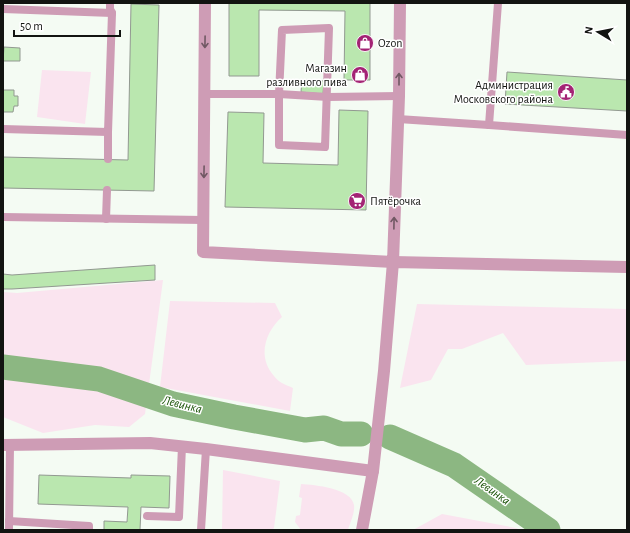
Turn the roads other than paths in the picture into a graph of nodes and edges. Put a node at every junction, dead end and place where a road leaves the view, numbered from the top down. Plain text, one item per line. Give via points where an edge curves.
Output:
1 (110, 3) edge
2 (205, 3) edge
3 (400, 3) edge
4 (498, 3) edge
5 (3, 9) edge
6 (112, 13) junction
7 (204, 94) junction
8 (279, 94) junction
9 (399, 96) junction
10 (328, 97) junction
11 (398, 119) junction
12 (489, 125) junction
13 (3, 129) edge
14 (108, 132) junction
15 (627, 135) edge
16 (108, 160) dead end
17 (107, 190) dead end
18 (3, 217) edge
19 (106, 219) junction
20 (203, 220) junction
21 (393, 262) junction
22 (627, 267) edge
23 (6, 445) edge
24 (182, 446) junction
25 (206, 449) junction
26 (372, 471) junction
27 (147, 516) dead end
28 (9, 521) junction
29 (9, 530) edge
30 (89, 530) edge
31 (201, 530) edge
32 (362, 530) edge

1 - 6 lane
2 -> 7 street
9 -> 3 street
4 - 12 lane
5 - 6 lane
6 - 14 lane
7 - 8 lane
7 -> 20 street
8 - 10 lane
8 - 10 lane via 279,145 325,147
8 - 10 lane via 282,30 328,28
9 - 10 lane
9 - 11 street
11 - 12 lane
21 -> 11 street
12 - 15 lane
13 - 14 lane
14 - 16 lane
17 - 19 lane
18 - 19 lane
19 - 20 lane
20 - 21 street via 203,252
21 - 22 street
21 - 26 street
23 - 24 street via 150,443
23 - 28 lane
24 - 25 street
24 - 27 lane via 179,517
25 - 26 street
25 - 31 lane
26 - 32 street
28 - 29 lane
28 - 30 lane via 89,526

